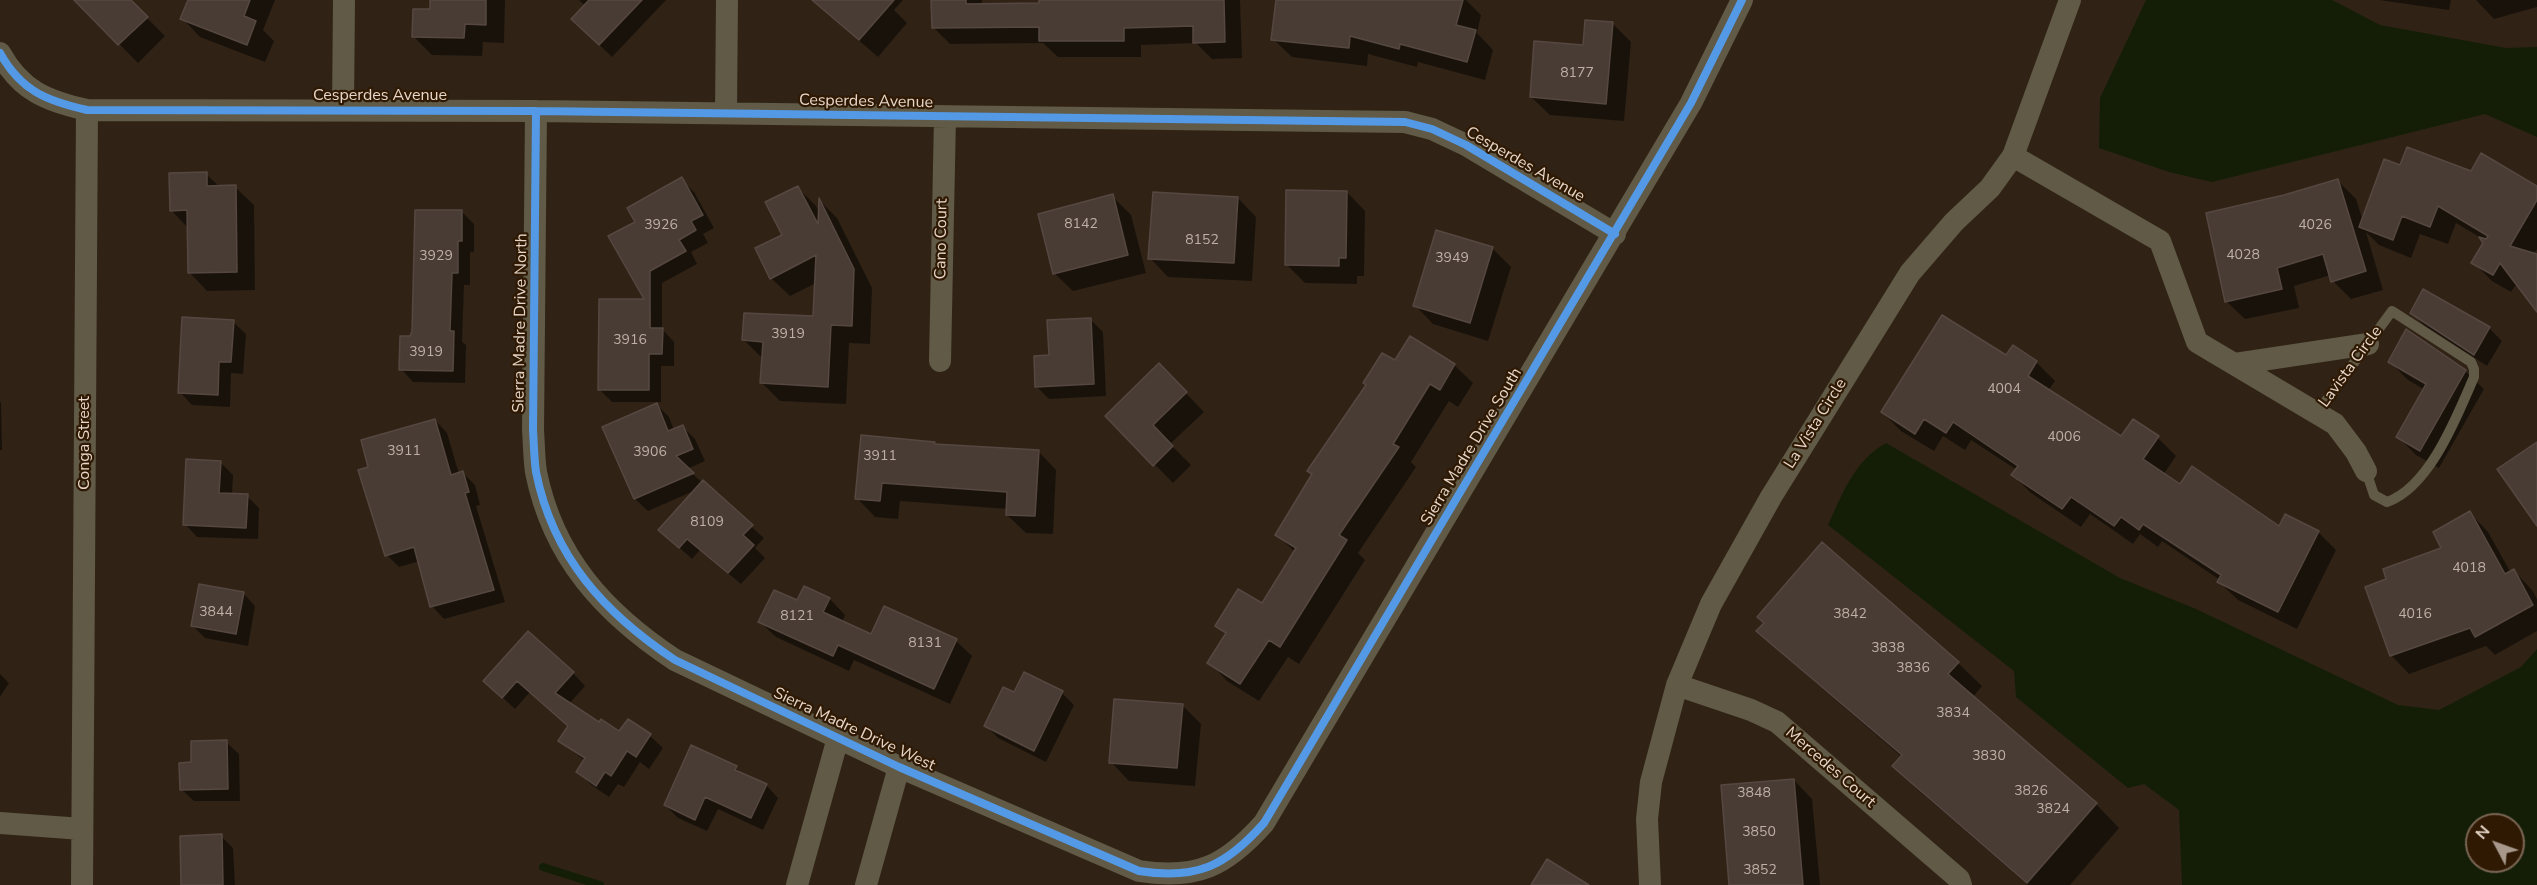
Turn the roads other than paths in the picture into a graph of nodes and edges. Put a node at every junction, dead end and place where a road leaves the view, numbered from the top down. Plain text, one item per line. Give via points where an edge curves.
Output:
1 (344, 0) edge
2 (727, 0) edge
3 (1742, 0) edge
4 (2070, 0) edge
5 (0, 53) edge
6 (343, 109) junction
7 (87, 110) junction
8 (536, 111) junction
9 (726, 113) junction
10 (945, 117) junction
11 (2013, 156) junction
12 (1615, 234) junction
13 (2368, 344) junction
14 (940, 360) dead end
15 (2235, 364) junction
16 (2317, 413) junction
17 (2366, 471) joint
18 (556, 533) joint
19 (1677, 685) junction
20 (838, 738) junction
21 (899, 768) junction
22 (0, 823) edge
23 (82, 829) junction
24 (1189, 872) joint
25 (82, 885) edge
26 (797, 885) edge
27 (866, 885) edge
28 (1650, 885) edge
29 (1961, 885) edge

1 - 6 street
2 - 9 street
3 - 12 street, Sierra Madre Drive South via 1691,103
4 - 11 street, La Vista Circle
5 - 7 street via 26,86 52,102
6 - 7 street, Cesperdes Avenue
6 - 8 street, Cesperdes Avenue
7 - 23 street, Conga Street
8 - 9 street, Cesperdes Avenue
8 - 18 street, Sierra Madre Drive North via 533,430 536,470
9 - 10 street, Cesperdes Avenue
10 - 12 street, Cesperdes Avenue via 1405,122 1466,145
10 - 14 street, Cano Court
11 - 15 street, Lavista Circle via 2160,241 2197,342
11 - 19 street, La Vista Circle via 1990,188 1953,222 1910,273 1711,604
12 - 24 street, Sierra Madre Drive South via 1264,823 1242,847 1215,865
13 - 15 street
13 - 16 lane, Lavista Circle
13 - 17 lane, Lavista Circle via 2392,311 2460,354 2475,369 2451,428 2418,480 2387,502 2374,495
15 - 16 street, Lavista Circle
16 - 17 street, Lavista Circle via 2335,424
18 - 20 street, Sierra Madre Drive West via 604,604 644,639 675,660
19 - 28 street, La Vista Circle via 1651,782 1647,819
19 - 29 street, Mercedes Court via 1777,722 1959,879
20 - 21 street, Sierra Madre Drive West
20 - 26 street
21 - 24 street, Sierra Madre Drive West via 1139,870 1164,875
21 - 27 street
22 - 23 street
23 - 25 street, Conga Street

